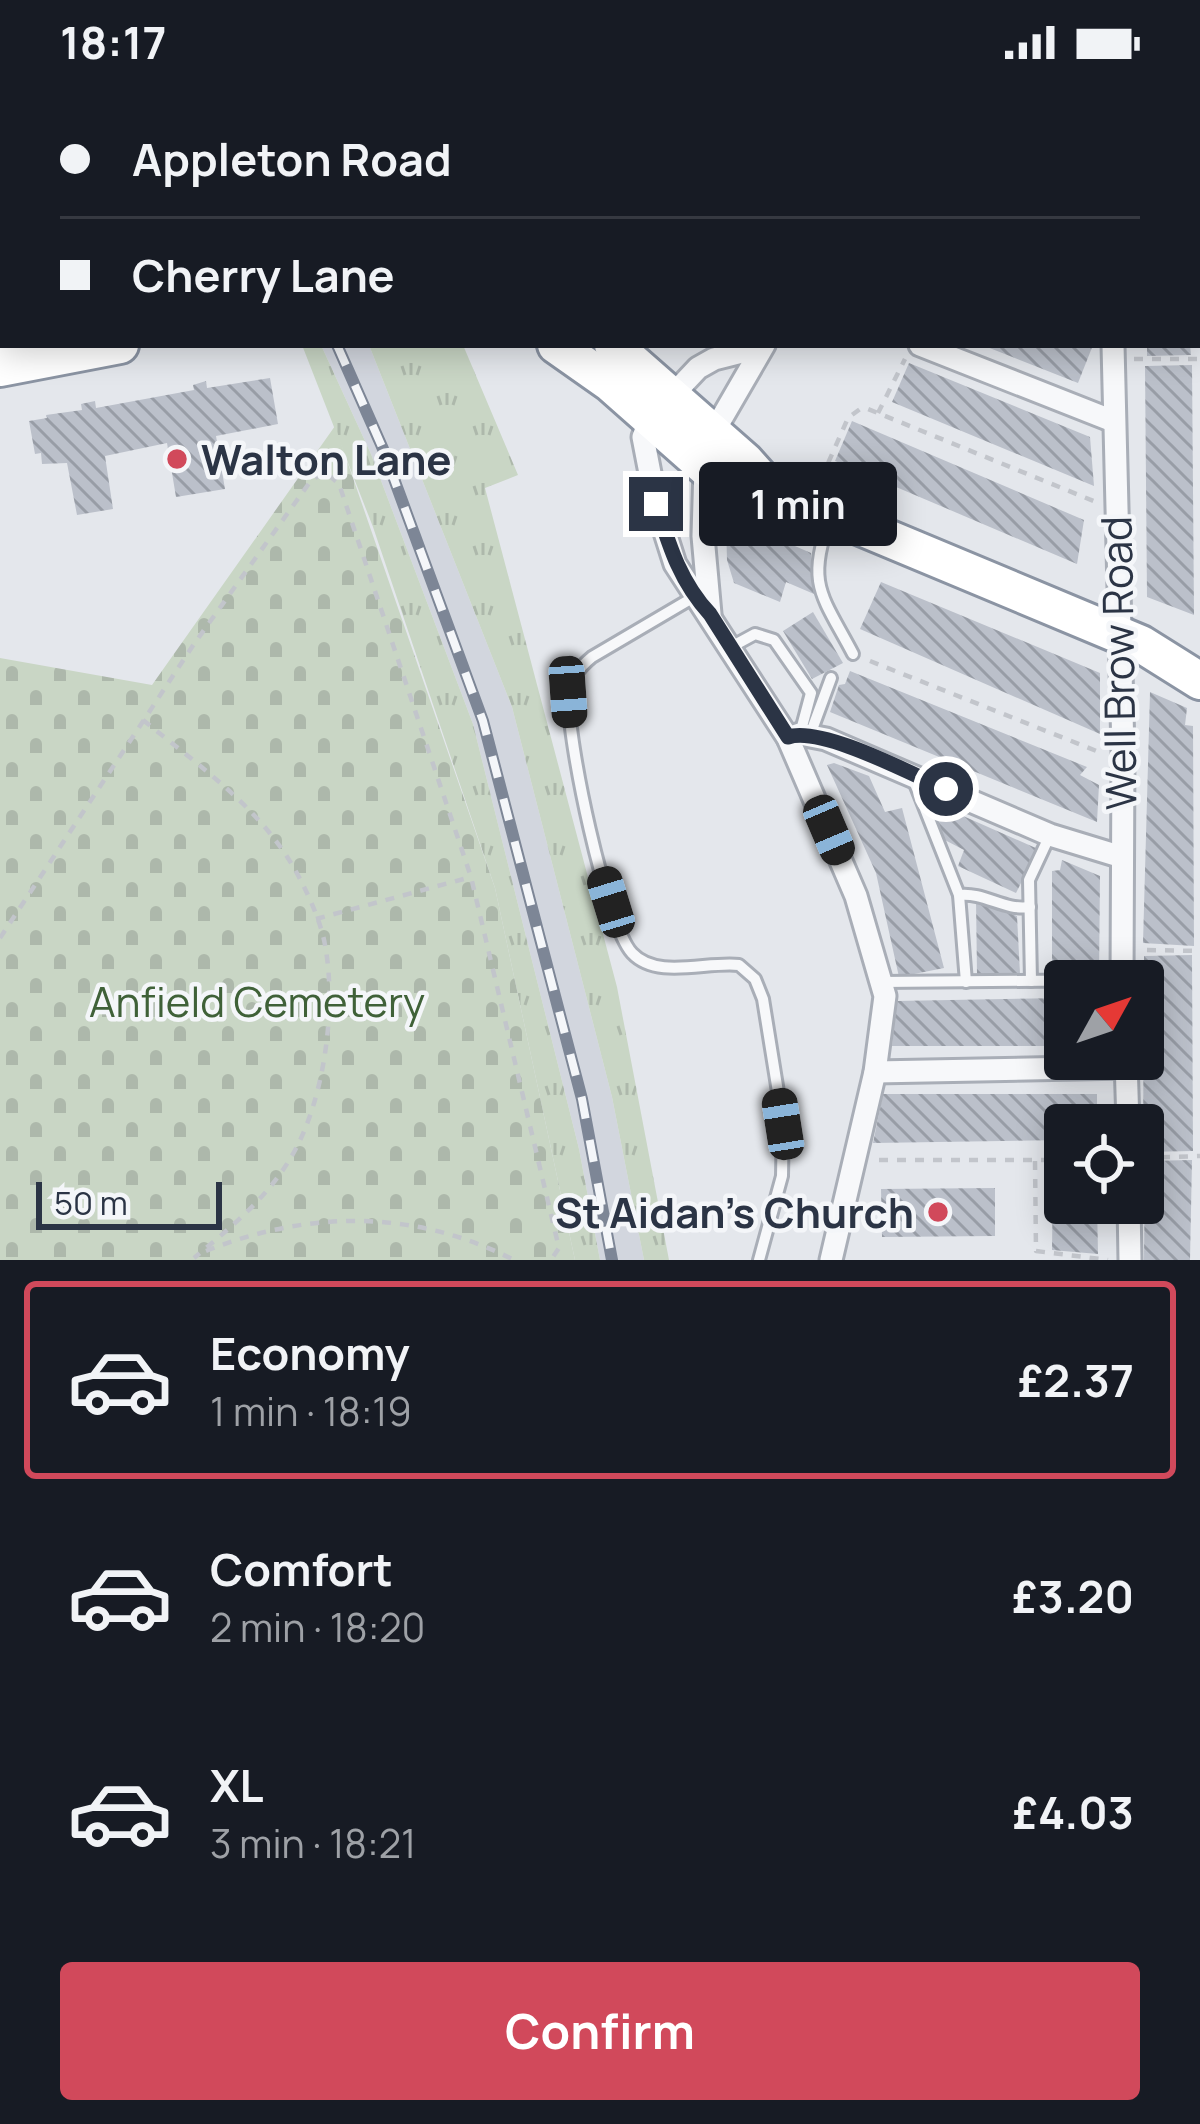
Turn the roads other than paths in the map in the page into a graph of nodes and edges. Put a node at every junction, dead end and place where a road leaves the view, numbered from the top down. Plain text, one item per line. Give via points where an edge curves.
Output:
1 (75, 348) edge
2 (560, 348) edge
3 (615, 348) edge
4 (755, 348) edge
5 (762, 348) edge
6 (924, 348) edge
7 (1113, 352) edge
8 (1, 353) edge
9 (660, 407) junction
10 (1112, 421) junction
11 (709, 450) junction
12 (825, 499) junction
13 (702, 606) junction
14 (1129, 640) junction
15 (730, 647) junction
16 (854, 654) road end
17 (1200, 654) edge
18 (831, 678) dead end
19 (1200, 680) edge
20 (799, 735) junction
21 (911, 773) junction
22 (1050, 835) junction
23 (1122, 857) junction
24 (959, 895) junction
25 (1030, 908) junction
26 (1123, 960) edge
27 (1031, 981) junction
28 (1044, 981) edge
29 (881, 982) junction
30 (966, 982) junction
31 (1044, 1066) edge
32 (875, 1072) junction
33 (1130, 1224) edge
34 (759, 1260) edge
35 (831, 1260) edge
36 (1130, 1260) edge

1 - 8 highway
2 - 9 highway
3 - 9 highway
4 - 9 street via 714,359
5 - 11 street
6 - 10 street
7 - 10 street, Well Brow Road
9 - 11 highway
9 - 13 street via 644,436 656,504 675,564
10 - 14 street, Well Brow Road
11 - 12 highway via 728,483
11 - 13 street
12 - 14 highway
12 - 16 lane via 818,587
13 - 15 street
13 - 34 lane via 577,670 568,692 571,728 603,875 630,952 646,964 739,965 763,999 783,1124 782,1176
14 - 17 highway
14 - 19 highway
14 - 23 street, Well Brow Road
15 - 20 street
15 - 20 lane via 755,634 774,640 811,693
18 - 20 lane
20 - 21 street
20 - 29 street
21 - 22 street
21 - 24 lane
22 - 23 street
22 - 25 lane via 1029,880
23 - 26 street, Well Brow Road
24 - 25 lane
24 - 30 lane
25 - 27 lane
27 - 28 lane
27 - 30 lane
29 - 30 lane
29 - 32 street
31 - 32 street
32 - 35 street
33 - 36 street

